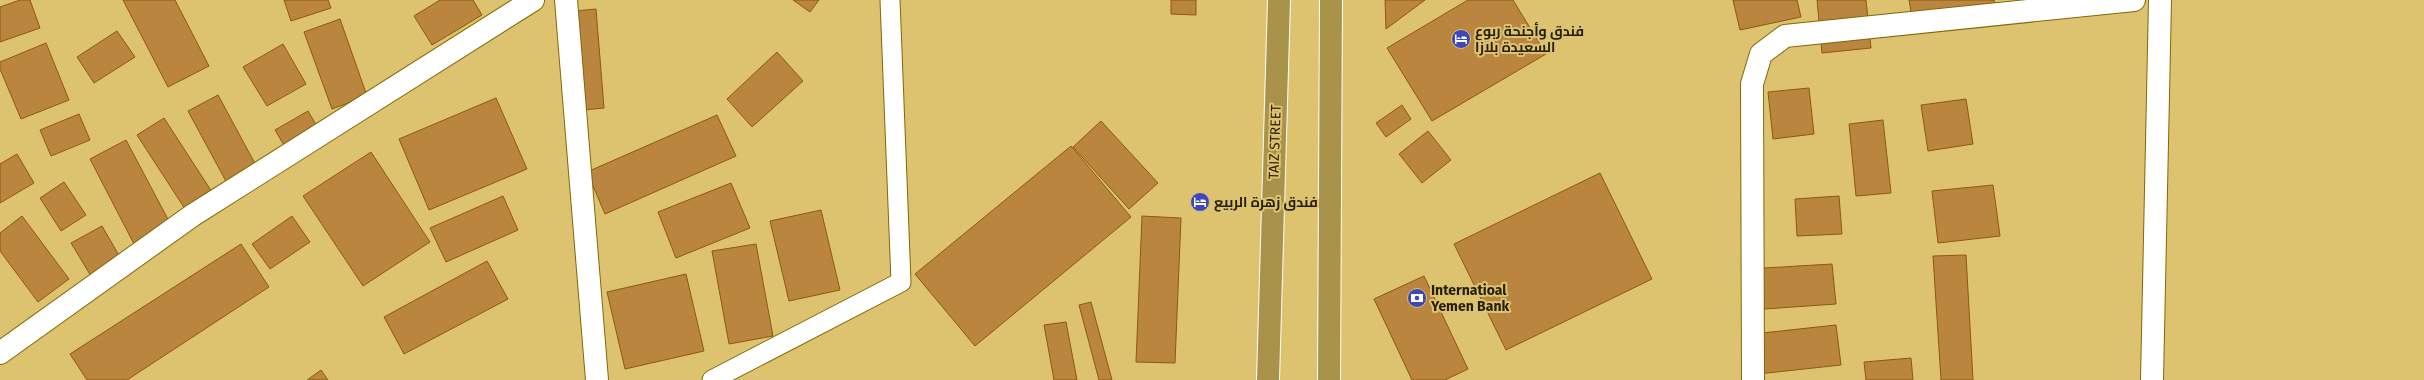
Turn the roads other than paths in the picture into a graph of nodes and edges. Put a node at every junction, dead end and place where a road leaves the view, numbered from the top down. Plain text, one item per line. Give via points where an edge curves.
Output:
1 (534, 0) edge
2 (566, 0) edge
3 (890, 0) edge
4 (1279, 0) edge
5 (1331, 0) edge
6 (2134, 0) edge
7 (2160, 0) edge
8 (0, 354) edge
9 (597, 380) edge
10 (712, 380) edge
11 (1268, 380) edge
12 (1329, 380) edge
13 (1753, 380) edge
14 (2152, 380) edge

1 - 8 street via 193,215
2 - 9 street
3 - 10 lane via 902,282
4 - 11 highway, TAIZ STREET
5 - 12 highway
6 - 13 street via 1785,36 1761,54 1752,84
7 - 14 street

